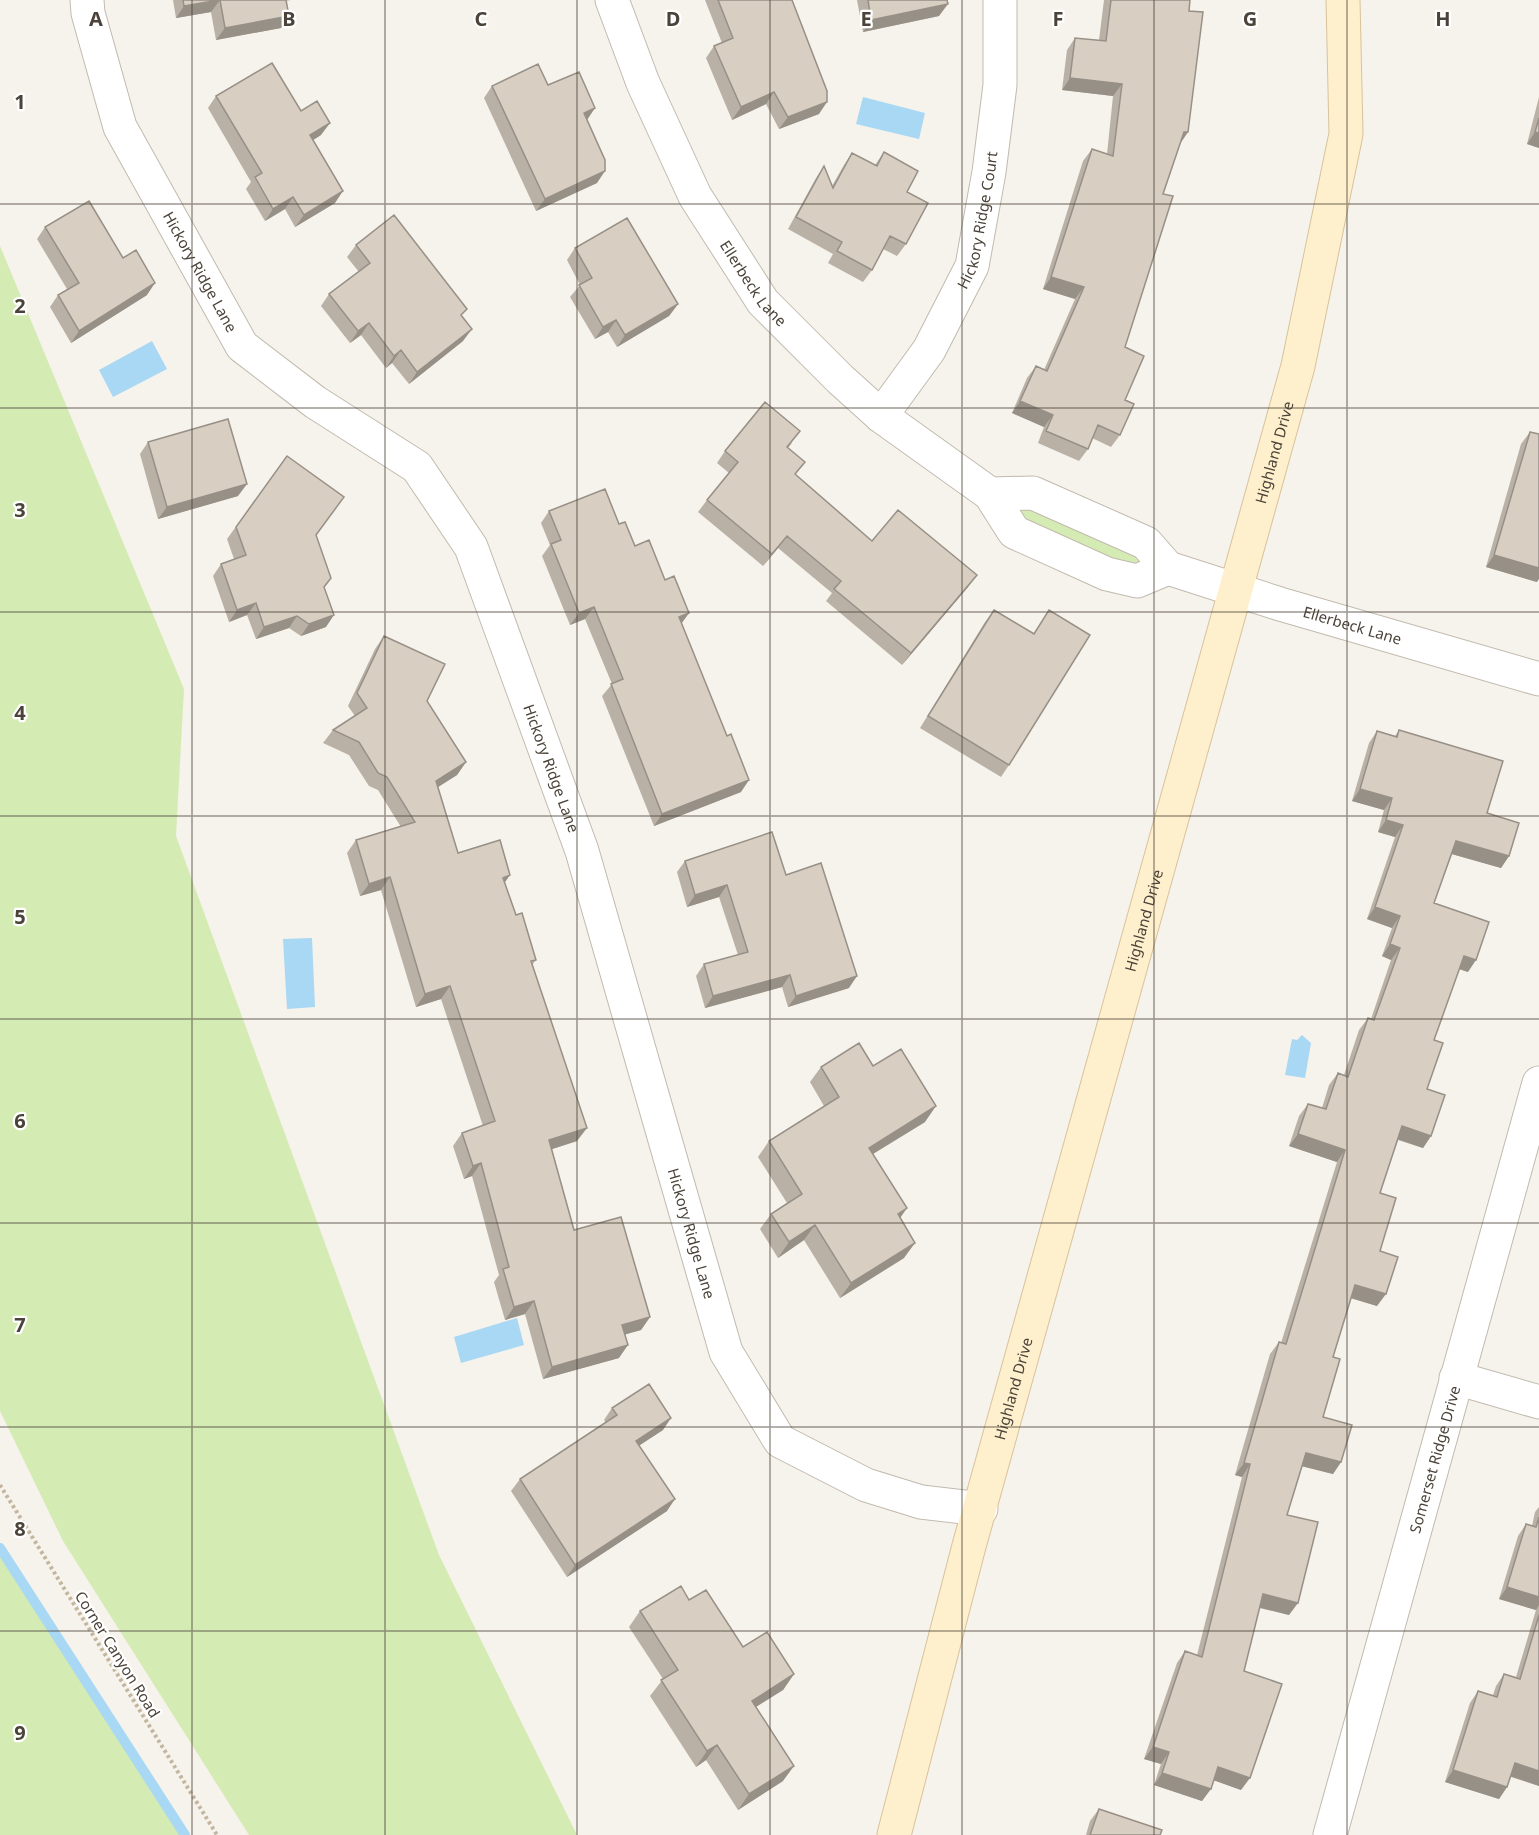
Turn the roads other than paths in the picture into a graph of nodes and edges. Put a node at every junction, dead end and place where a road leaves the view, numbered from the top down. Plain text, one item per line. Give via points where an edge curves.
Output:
1 (87, 0) edge
2 (612, 0) edge
3 (1000, 0) edge
4 (1343, 0) edge
5 (881, 416) junction
6 (990, 494) junction
7 (1168, 568) junction
8 (1234, 590) junction
9 (1539, 679) edge
10 (1539, 1083) edge
11 (1456, 1378) junction
12 (1539, 1401) edge
13 (981, 1509) junction
14 (894, 1835) edge
15 (1330, 1835) edge

1 - 13 street, Hickory Ridge Lane via 120,127 242,346 315,402 417,467 471,547 582,851 726,1352 780,1441 866,1485 921,1502
2 - 5 street, Ellerbeck Lane via 643,83 695,196 763,302
3 - 5 street, Hickory Ridge Court via 1000,85 972,266 929,350
4 - 8 street, Highland Drive via 1346,134 1298,366
5 - 6 street, Ellerbeck Lane
6 - 7 street via 1033,493 1146,543
6 - 7 street, Ellerbeck Lane via 1014,532 1107,574 1137,581
7 - 8 street, Ellerbeck Lane
8 - 9 street, Ellerbeck Lane
8 - 13 street, Highland Drive
10 - 11 street, Somerset Ridge Drive
11 - 12 street
11 - 15 street, Somerset Ridge Drive
13 - 14 street, Highland Drive

